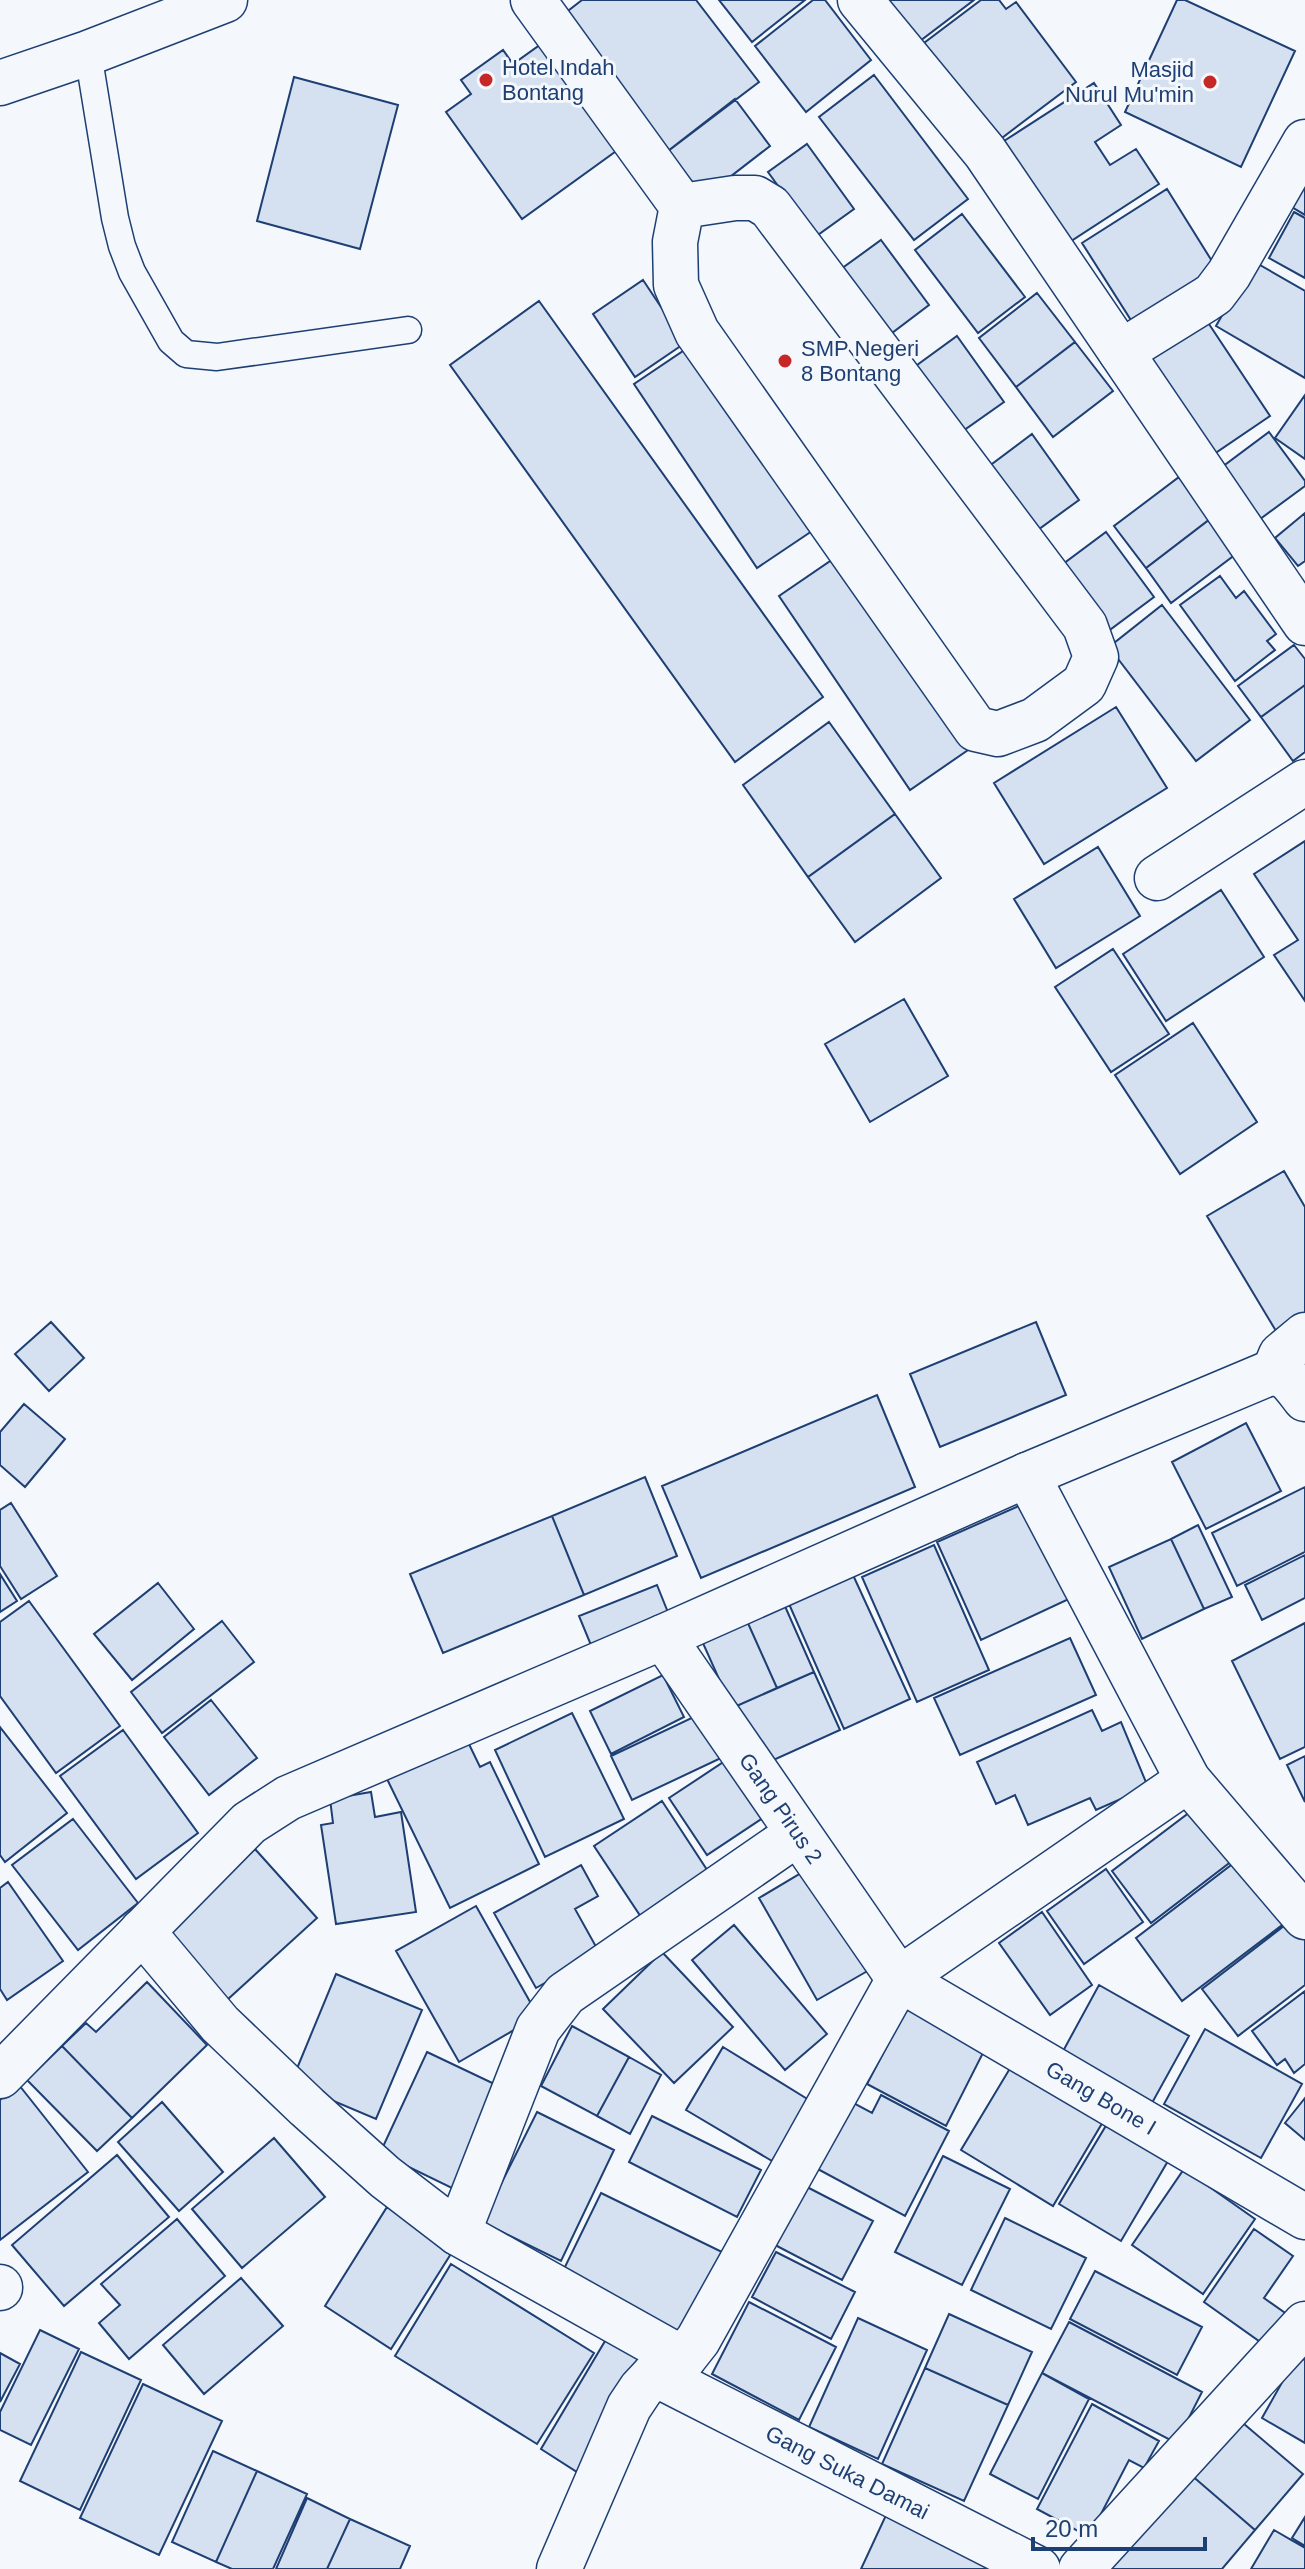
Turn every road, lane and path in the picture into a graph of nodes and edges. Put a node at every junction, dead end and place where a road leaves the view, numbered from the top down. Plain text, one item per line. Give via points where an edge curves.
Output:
1 (225, 0) edge
2 (533, 0) edge
3 (860, 0) edge
4 (88, 53) junction
5 (0, 83) edge
6 (1305, 142) edge
7 (682, 206) junction
8 (408, 330) dead end
9 (1121, 352) junction
10 (1305, 623) edge
11 (1305, 782) edge
12 (1157, 878) dead end
13 (1305, 1335) edge
14 (1290, 1386) edge
15 (1027, 1475) junction
16 (663, 1637) junction
17 (1188, 1780) junction
18 (797, 1834) junction
19 (1305, 1917) edge
20 (142, 1931) junction
21 (899, 1979) junction
22 (1, 2072) edge
23 (1305, 2217) edge
24 (458, 2233) junction
25 (1305, 2324) edge
26 (669, 2366) junction
27 (559, 2569) edge
28 (1038, 2569) edge
29 (1081, 2569) edge

1 - 4 street
2 - 7 street
3 - 9 street via 985,152
4 - 5 street
4 - 8 lane via 122,246 171,341 186,354 217,357
6 - 9 street via 1214,294
7 - 7 street via 755,198 770,207 1085,626 1096,657 1084,684 1035,720 998,734 976,729 697,332 676,285 675,242
9 - 10 street
11 - 12 street
13 - 14 street via 1281,1355
14 - 15 street
15 - 16 street
15 - 17 street
16 - 18 street, Gang Pirus 2
16 - 20 street via 288,1798 249,1823
17 - 19 street
17 - 21 street
18 - 21 street, Gang Pirus 2
18 - 24 street via 565,1994 550,2010
20 - 22 street
20 - 24 street, Gang Suka Damai via 220,2024 385,2177
21 - 23 street, Gang Bone I
21 - 26 street via 698,2340
24 - 26 street, Gang Suka Damai
25 - 29 street
26 - 27 street via 629,2407
26 - 28 street, Gang Suka Damai

